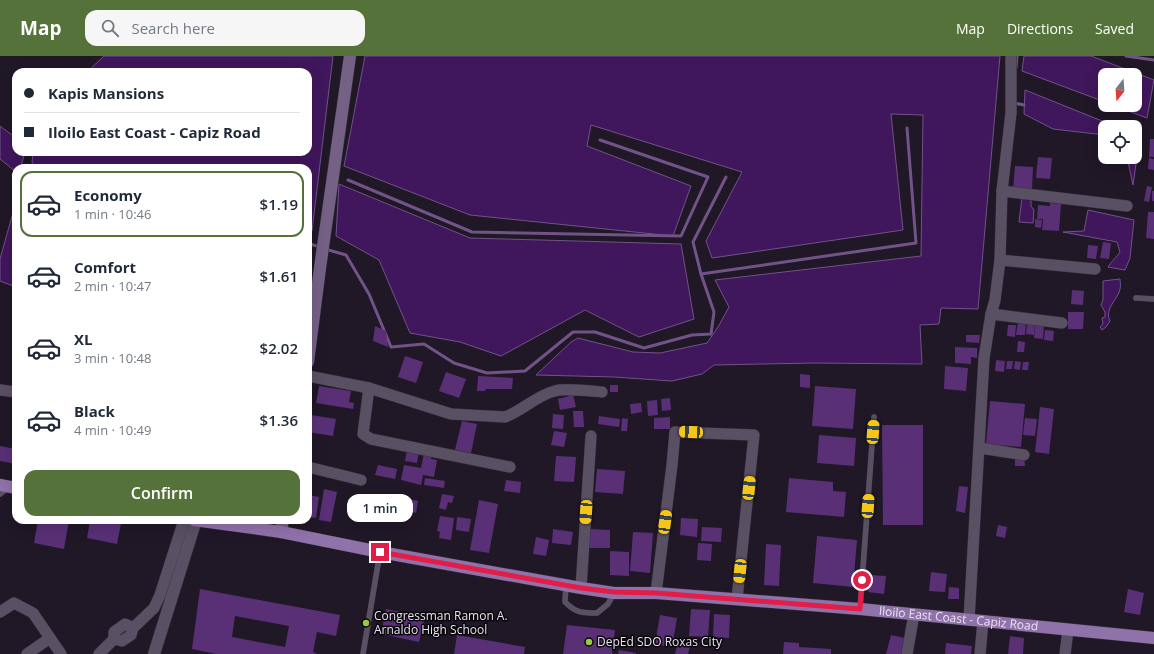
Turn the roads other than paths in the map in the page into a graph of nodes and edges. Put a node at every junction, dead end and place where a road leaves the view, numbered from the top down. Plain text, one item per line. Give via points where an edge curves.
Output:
1 (350, 56) edge
2 (1011, 56) edge
3 (1002, 191) junction
4 (1127, 206) dead end
5 (1000, 260) junction
6 (1095, 269) dead end
7 (1136, 298) dead end
8 (1154, 299) edge
9 (991, 314) junction
10 (1062, 323) dead end
11 (312, 331) edge
12 (312, 377) edge
13 (368, 388) junction
14 (0, 390) edge
15 (12, 392) edge
16 (602, 392) dead end
17 (874, 417) dead end
18 (591, 436) dead end
19 (980, 448) junction
20 (1024, 455) dead end
21 (510, 467) dead end
22 (312, 468) edge
23 (361, 480) dead end
24 (183, 524) edge
25 (197, 524) edge
26 (254, 524) edge
27 (282, 526) edge
28 (380, 552) junction
29 (566, 585) junction
30 (581, 588) junction
31 (614, 592) junction
32 (656, 593) junction
33 (737, 599) junction
34 (860, 609) junction
35 (0, 612) edge
36 (914, 614) junction
37 (969, 620) junction
38 (983, 621) junction
39 (1068, 630) junction
40 (50, 638) junction
41 (1154, 638) edge
42 (27, 654) edge
43 (61, 654) edge
44 (99, 654) edge
45 (154, 654) edge
46 (363, 654) edge
47 (907, 654) edge
48 (980, 654) edge
49 (1065, 654) edge

1 - 11 main road
2 - 3 street via 1011,113
3 - 4 street
3 - 5 street
5 - 6 street
5 - 9 street
7 - 8 lane
9 - 10 street
9 - 19 street via 984,358
12 - 13 street
13 - 16 street via 451,414 505,417 556,390
13 - 21 street via 363,434 371,439
14 - 15 street
17 - 34 lane
18 - 30 street
19 - 20 street
19 - 37 street
22 - 23 street
24 - 44 street via 154,608 133,628 126,624 114,632 114,639
25 - 45 street
26 - 27 main road, Iloilo East Coast - Capiz Road
27 - 28 main road, Iloilo East Coast - Capiz Road
28 - 29 main road, Iloilo East Coast - Capiz Road
28 - 46 lane
29 - 30 main road, Iloilo East Coast - Capiz Road
29 - 31 lane via 565,602 573,609 584,613 597,613 608,604
30 - 31 main road, Iloilo East Coast - Capiz Road
31 - 32 main road, Iloilo East Coast - Capiz Road
32 - 33 main road, Iloilo East Coast - Capiz Road
32 - 33 street via 675,432 754,435
33 - 34 main road, Iloilo East Coast - Capiz Road
34 - 36 main road, Iloilo East Coast - Capiz Road
35 - 40 street via 14,603 33,613
36 - 37 main road, Iloilo East Coast - Capiz Road
36 - 47 street
37 - 38 main road, Iloilo East Coast - Capiz Road
38 - 39 main road, Iloilo East Coast - Capiz Road
38 - 48 street
39 - 41 main road, Iloilo East Coast - Capiz Road
39 - 49 street
40 - 42 street
40 - 43 street

